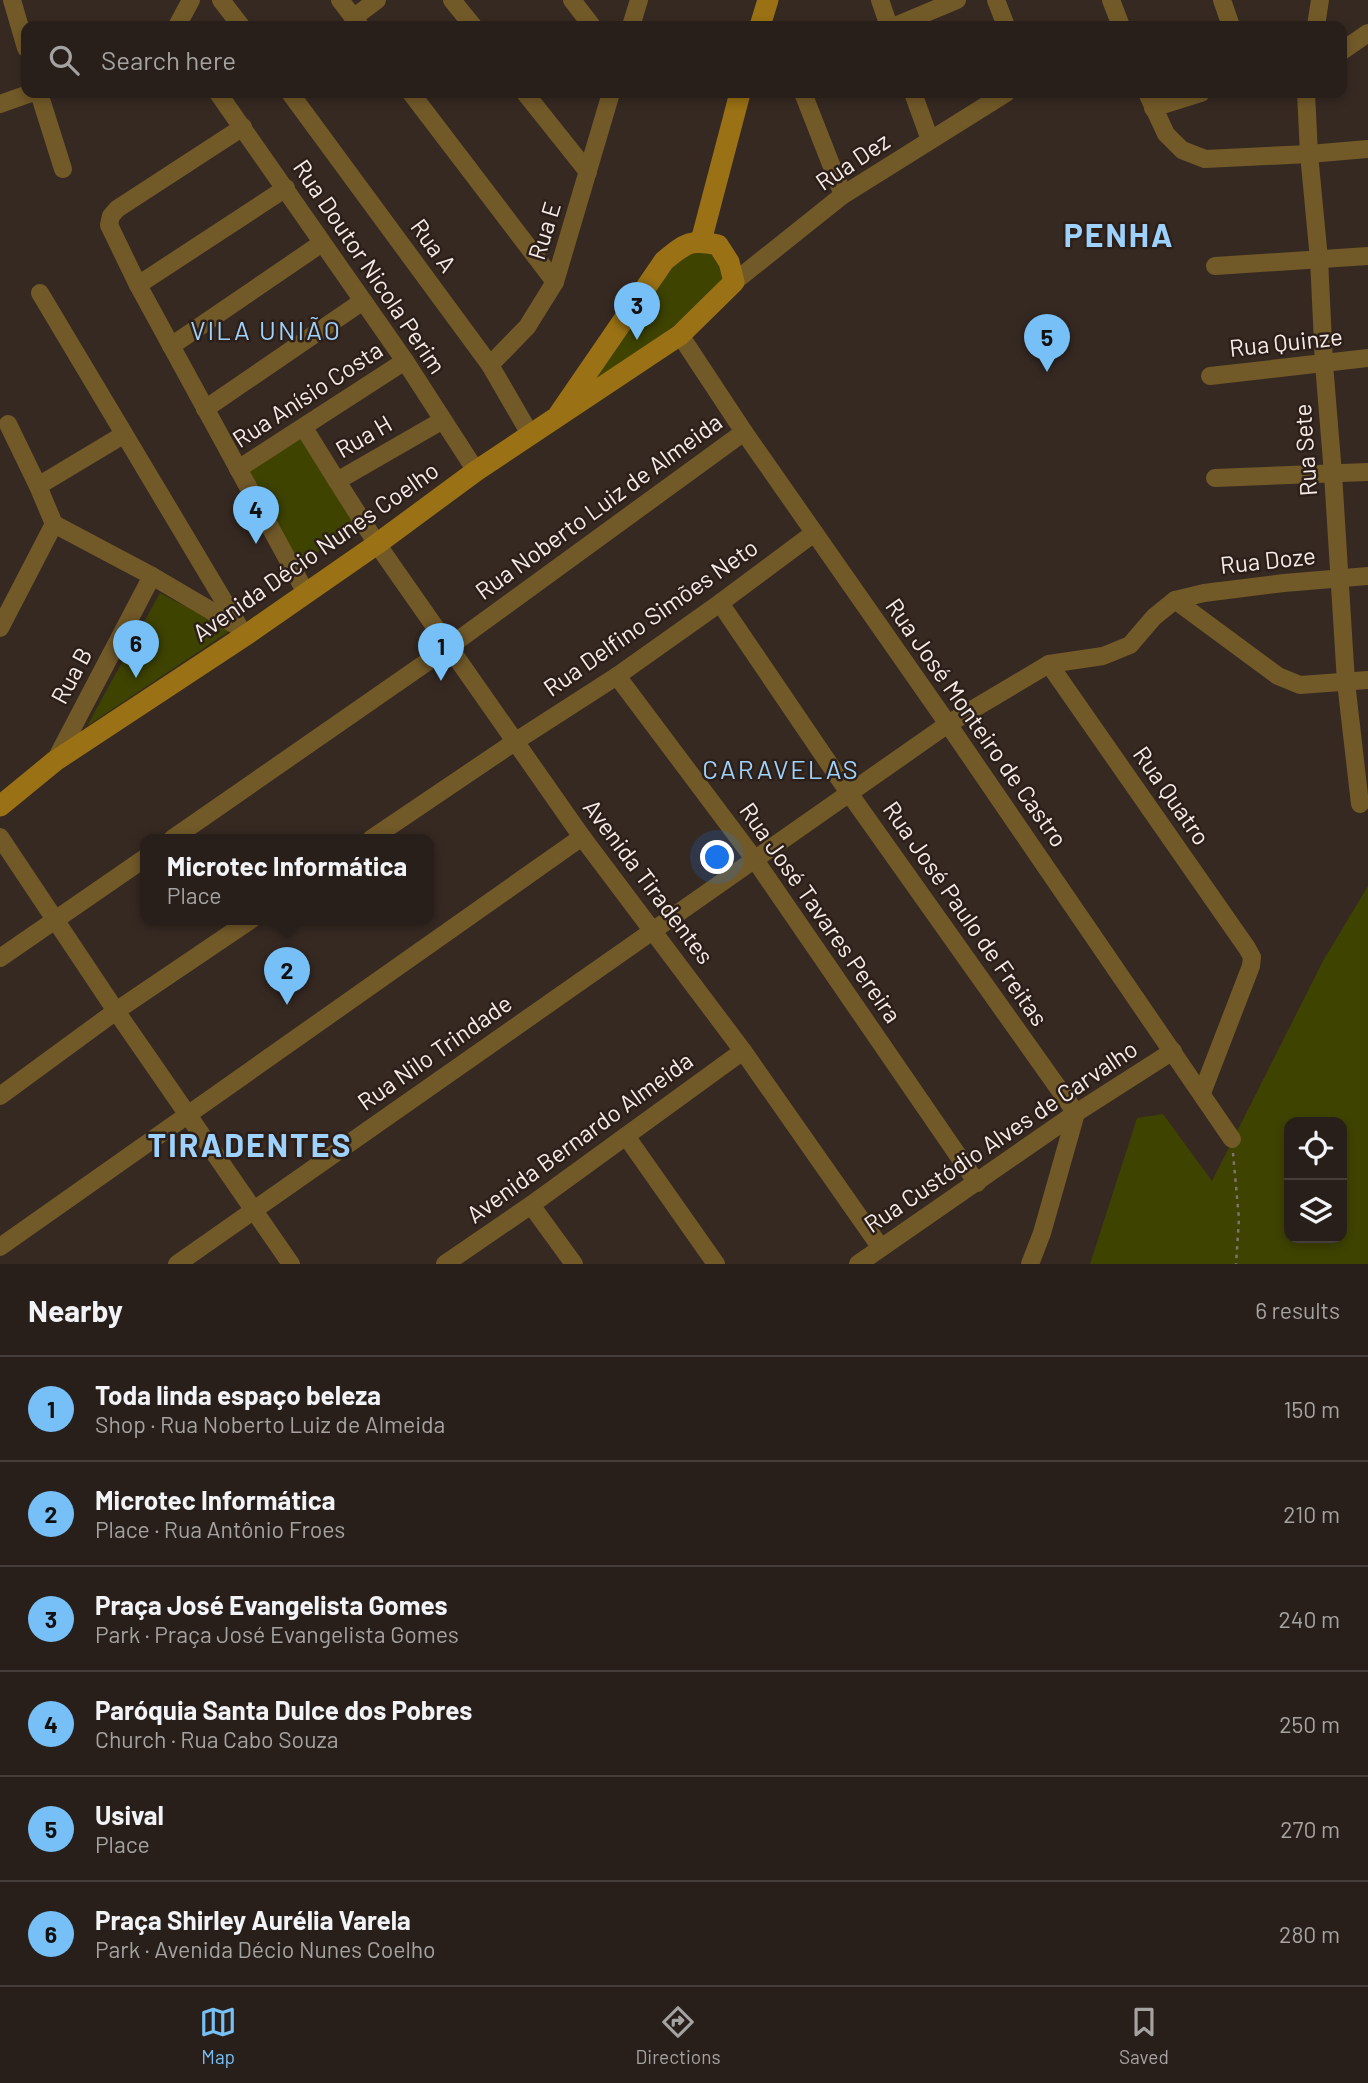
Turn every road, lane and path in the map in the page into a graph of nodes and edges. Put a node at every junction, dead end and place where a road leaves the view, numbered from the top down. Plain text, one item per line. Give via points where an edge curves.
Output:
1 (12, 0) edge
2 (191, 0) edge
3 (221, 0) edge
4 (340, 0) edge
5 (377, 0) edge
6 (452, 0) edge
7 (572, 0) edge
8 (639, 0) edge
9 (768, 0) edge
10 (880, 0) edge
11 (957, 0) edge
12 (996, 0) edge
13 (1111, 0) edge
14 (1222, 0) edge
15 (1320, 0) edge
16 (180, 21) edge
17 (237, 21) edge
18 (355, 21) edge
19 (357, 21) edge
20 (469, 21) edge
21 (588, 21) edge
22 (633, 21) edge
23 (762, 21) edge
24 (887, 21) edge
25 (907, 21) edge
26 (1004, 21) edge
27 (1119, 21) edge
28 (1229, 21) edge
29 (1317, 21) edge
30 (21, 31) edge
31 (1368, 33) edge
32 (1347, 48) edge
33 (21, 97) edge
34 (41, 98) edge
35 (222, 98) edge
36 (294, 98) edge
37 (415, 98) edge
38 (529, 98) edge
39 (610, 98) edge
40 (739, 98) edge
41 (805, 98) edge
42 (915, 98) edge
43 (998, 98) edge
44 (1169, 98) edge
45 (1306, 98) edge
46 (1150, 101) edge
47 (0, 104) edge
48 (243, 127) junction
49 (930, 140) junction
50 (1368, 149) edge
51 (1309, 155) junction
52 (63, 169) dead end
53 (588, 172) junction
54 (286, 188) junction
55 (843, 195) junction
56 (701, 241) junction
57 (322, 243) junction
58 (1368, 256) edge
59 (1319, 259) junction
60 (1216, 266) dead end
61 (555, 282) junction
62 (734, 282) junction
63 (138, 285) junction
64 (40, 293) dead end
65 (363, 301) junction
66 (680, 335) junction
67 (171, 346) junction
68 (1368, 358) edge
69 (405, 361) junction
70 (1324, 364) junction
71 (490, 365) junction
72 (1210, 376) dead end
73 (205, 409) junction
74 (559, 414) junction
75 (443, 420) junction
76 (8, 425) dead end
77 (304, 428) junction
78 (744, 432) junction
79 (530, 434) junction
80 (124, 435) junction
81 (238, 469) junction
82 (476, 471) junction
83 (1368, 472) edge
84 (1334, 474) junction
85 (1215, 478) dead end
86 (337, 481) junction
87 (38, 486) junction
88 (54, 524) junction
89 (814, 533) junction
90 (377, 544) junction
91 (152, 576) junction
92 (1368, 576) edge
93 (1339, 578) junction
94 (306, 593) junction
95 (1175, 600) junction
96 (720, 603) junction
97 (0, 628) edge
98 (245, 630) junction
99 (450, 646) junction
100 (1049, 664) junction
101 (617, 676) junction
102 (1368, 680) edge
103 (1346, 682) junction
104 (948, 724) junction
105 (516, 741) junction
106 (55, 761) junction
107 (849, 793) junction
108 (1360, 804) dead end
109 (0, 806) edge
110 (179, 834) edge
111 (378, 834) edge
112 (582, 836) junction
113 (0, 837) edge
114 (755, 860) junction
115 (140, 861) edge
116 (55, 920) junction
117 (243, 925) edge
118 (653, 931) junction
119 (0, 958) edge
120 (116, 1011) junction
121 (743, 1051) junction
122 (1173, 1051) junction
123 (1202, 1093) junction
124 (0, 1096) edge
125 (1076, 1113) junction
126 (189, 1115) junction
127 (626, 1136) junction
128 (1232, 1139) joint
129 (977, 1183) junction
130 (531, 1205) junction
131 (254, 1209) junction
132 (0, 1247) edge
133 (881, 1248) junction
134 (177, 1264) edge
135 (291, 1264) edge
136 (445, 1264) edge
137 (574, 1264) edge
138 (716, 1264) edge
139 (858, 1264) edge
140 (1030, 1264) edge
141 (1236, 1264) edge

1 - 30 street
2 - 16 street
3 - 17 street
4 - 18 street
5 - 19 street
6 - 20 street
7 - 21 street
8 - 22 street
9 - 23 street
10 - 24 street
11 - 25 street
12 - 26 street
13 - 27 street
14 - 28 street
15 - 29 street
31 - 32 street
33 - 47 street
34 - 52 street
35 - 48 street, Rua Doutor Nicola Perim
36 - 71 street, Rua A
37 - 61 street
38 - 53 street
39 - 53 street, Rua E
40 - 56 street
41 - 55 street
42 - 49 street
43 - 49 street, Rua Dez
44 - 46 street
45 - 51 street, Rua Sete
46 - 51 street via 1166,134 1182,149 1205,159
48 - 54 street, Rua Doutor Nicola Perim
48 - 63 street via 111,216 109,225
49 - 55 street, Rua Dez
50 - 51 street
51 - 59 street, Rua Sete
53 - 61 street, Rua E
54 - 57 street, Rua Doutor Nicola Perim
54 - 63 street
55 - 62 street, Rua Dez
56 - 62 street via 718,245
56 - 74 street via 684,245 664,261
57 - 65 street, Rua Doutor Nicola Perim
57 - 67 street
58 - 59 street
59 - 60 street
59 - 70 street, Rua Sete
61 - 71 street, Rua E via 527,327
62 - 66 street, Avenida Décio Nunes Coelho
63 - 67 street
64 - 80 street
65 - 69 street, Rua Doutor Nicola Perim
65 - 73 street
66 - 74 street, Avenida Décio Nunes Coelho
66 - 78 street, Rua José Monteiro de Castro
67 - 73 street
68 - 70 street, Rua Quinze
69 - 75 street, Rua Doutor Nicola Perim
69 - 77 street, Rua Anísio Costa
70 - 72 street, Rua Quinze
70 - 84 street, Rua Sete
71 - 79 street, Rua A
73 - 81 street
74 - 79 street, Avenida Décio Nunes Coelho
75 - 82 street, Rua Doutor Nicola Perim
75 - 86 street, Rua H
76 - 87 street
77 - 81 street, Rua Anísio Costa
77 - 86 street
78 - 89 street, Rua José Monteiro de Castro
78 - 99 street, Rua Noberto Luiz de Almeida
79 - 82 street, Avenida Décio Nunes Coelho
80 - 87 street
80 - 98 street
81 - 94 street
82 - 90 street, Avenida Décio Nunes Coelho
83 - 84 street
84 - 85 street
84 - 93 street, Rua Sete
86 - 90 street, Rua H
87 - 88 street
88 - 91 street
88 - 97 street
89 - 96 street, Rua Delfino Simões Neto
89 - 104 street, Rua José Monteiro de Castro
90 - 94 street, Avenida Décio Nunes Coelho
90 - 99 street, Avenida Tiradentes
91 - 98 street
91 - 106 street, Rua B
92 - 93 street, Rua Doze
93 - 95 street, Rua Doze
93 - 103 street, Rua Sete
94 - 98 street, Avenida Décio Nunes Coelho
95 - 100 street via 1130,645 1103,656
95 - 103 street via 1278,676 1300,685
96 - 101 street, Rua Delfino Simões Neto
96 - 107 street, Rua José Paulo de Freitas
98 - 106 street, Avenida Décio Nunes Coelho
99 - 105 street, Avenida Tiradentes
99 - 110 street, Rua Noberto Luiz de Almeida
100 - 104 street, Rua Nilo Trindade
100 - 123 street, Rua Quatro via 1251,957
101 - 105 street, Rua Delfino Simões Neto
101 - 114 street, Rua José Tavares Pereira
102 - 103 street
103 - 108 street, Rua Sete
104 - 107 street, Rua Nilo Trindade
104 - 122 street, Rua José Monteiro de Castro
105 - 111 street, Rua Delfino Simões Neto
105 - 112 street, Avenida Tiradentes
106 - 109 street, Avenida Décio Nunes Coelho
107 - 114 street, Rua Nilo Trindade
107 - 125 street, Rua José Paulo de Freitas
112 - 118 street, Avenida Tiradentes
112 - 126 street
113 - 116 street
114 - 118 street, Rua Nilo Trindade
114 - 129 street, Rua José Tavares Pereira
115 - 116 street
116 - 119 street
116 - 120 street
117 - 120 street
118 - 121 street, Avenida Tiradentes
118 - 131 street, Rua Nilo Trindade
120 - 124 street
120 - 126 street
121 - 127 street, Avenida Bernardo Almeida
121 - 133 street, Avenida Tiradentes
122 - 123 street, Rua José Monteiro de Castro
122 - 125 street, Rua Custódio Alves de Carvalho
123 - 128 street, Rua José Monteiro de Castro
125 - 129 street, Rua Custódio Alves de Carvalho
125 - 140 street
126 - 131 street
126 - 132 street
127 - 130 street, Avenida Bernardo Almeida
127 - 138 street
128 - 141 path via 1239,1219
129 - 133 street, Rua Custódio Alves de Carvalho
130 - 136 street, Avenida Bernardo Almeida
130 - 137 street
131 - 134 street, Rua Nilo Trindade
131 - 135 street
133 - 139 street, Rua Custódio Alves de Carvalho

